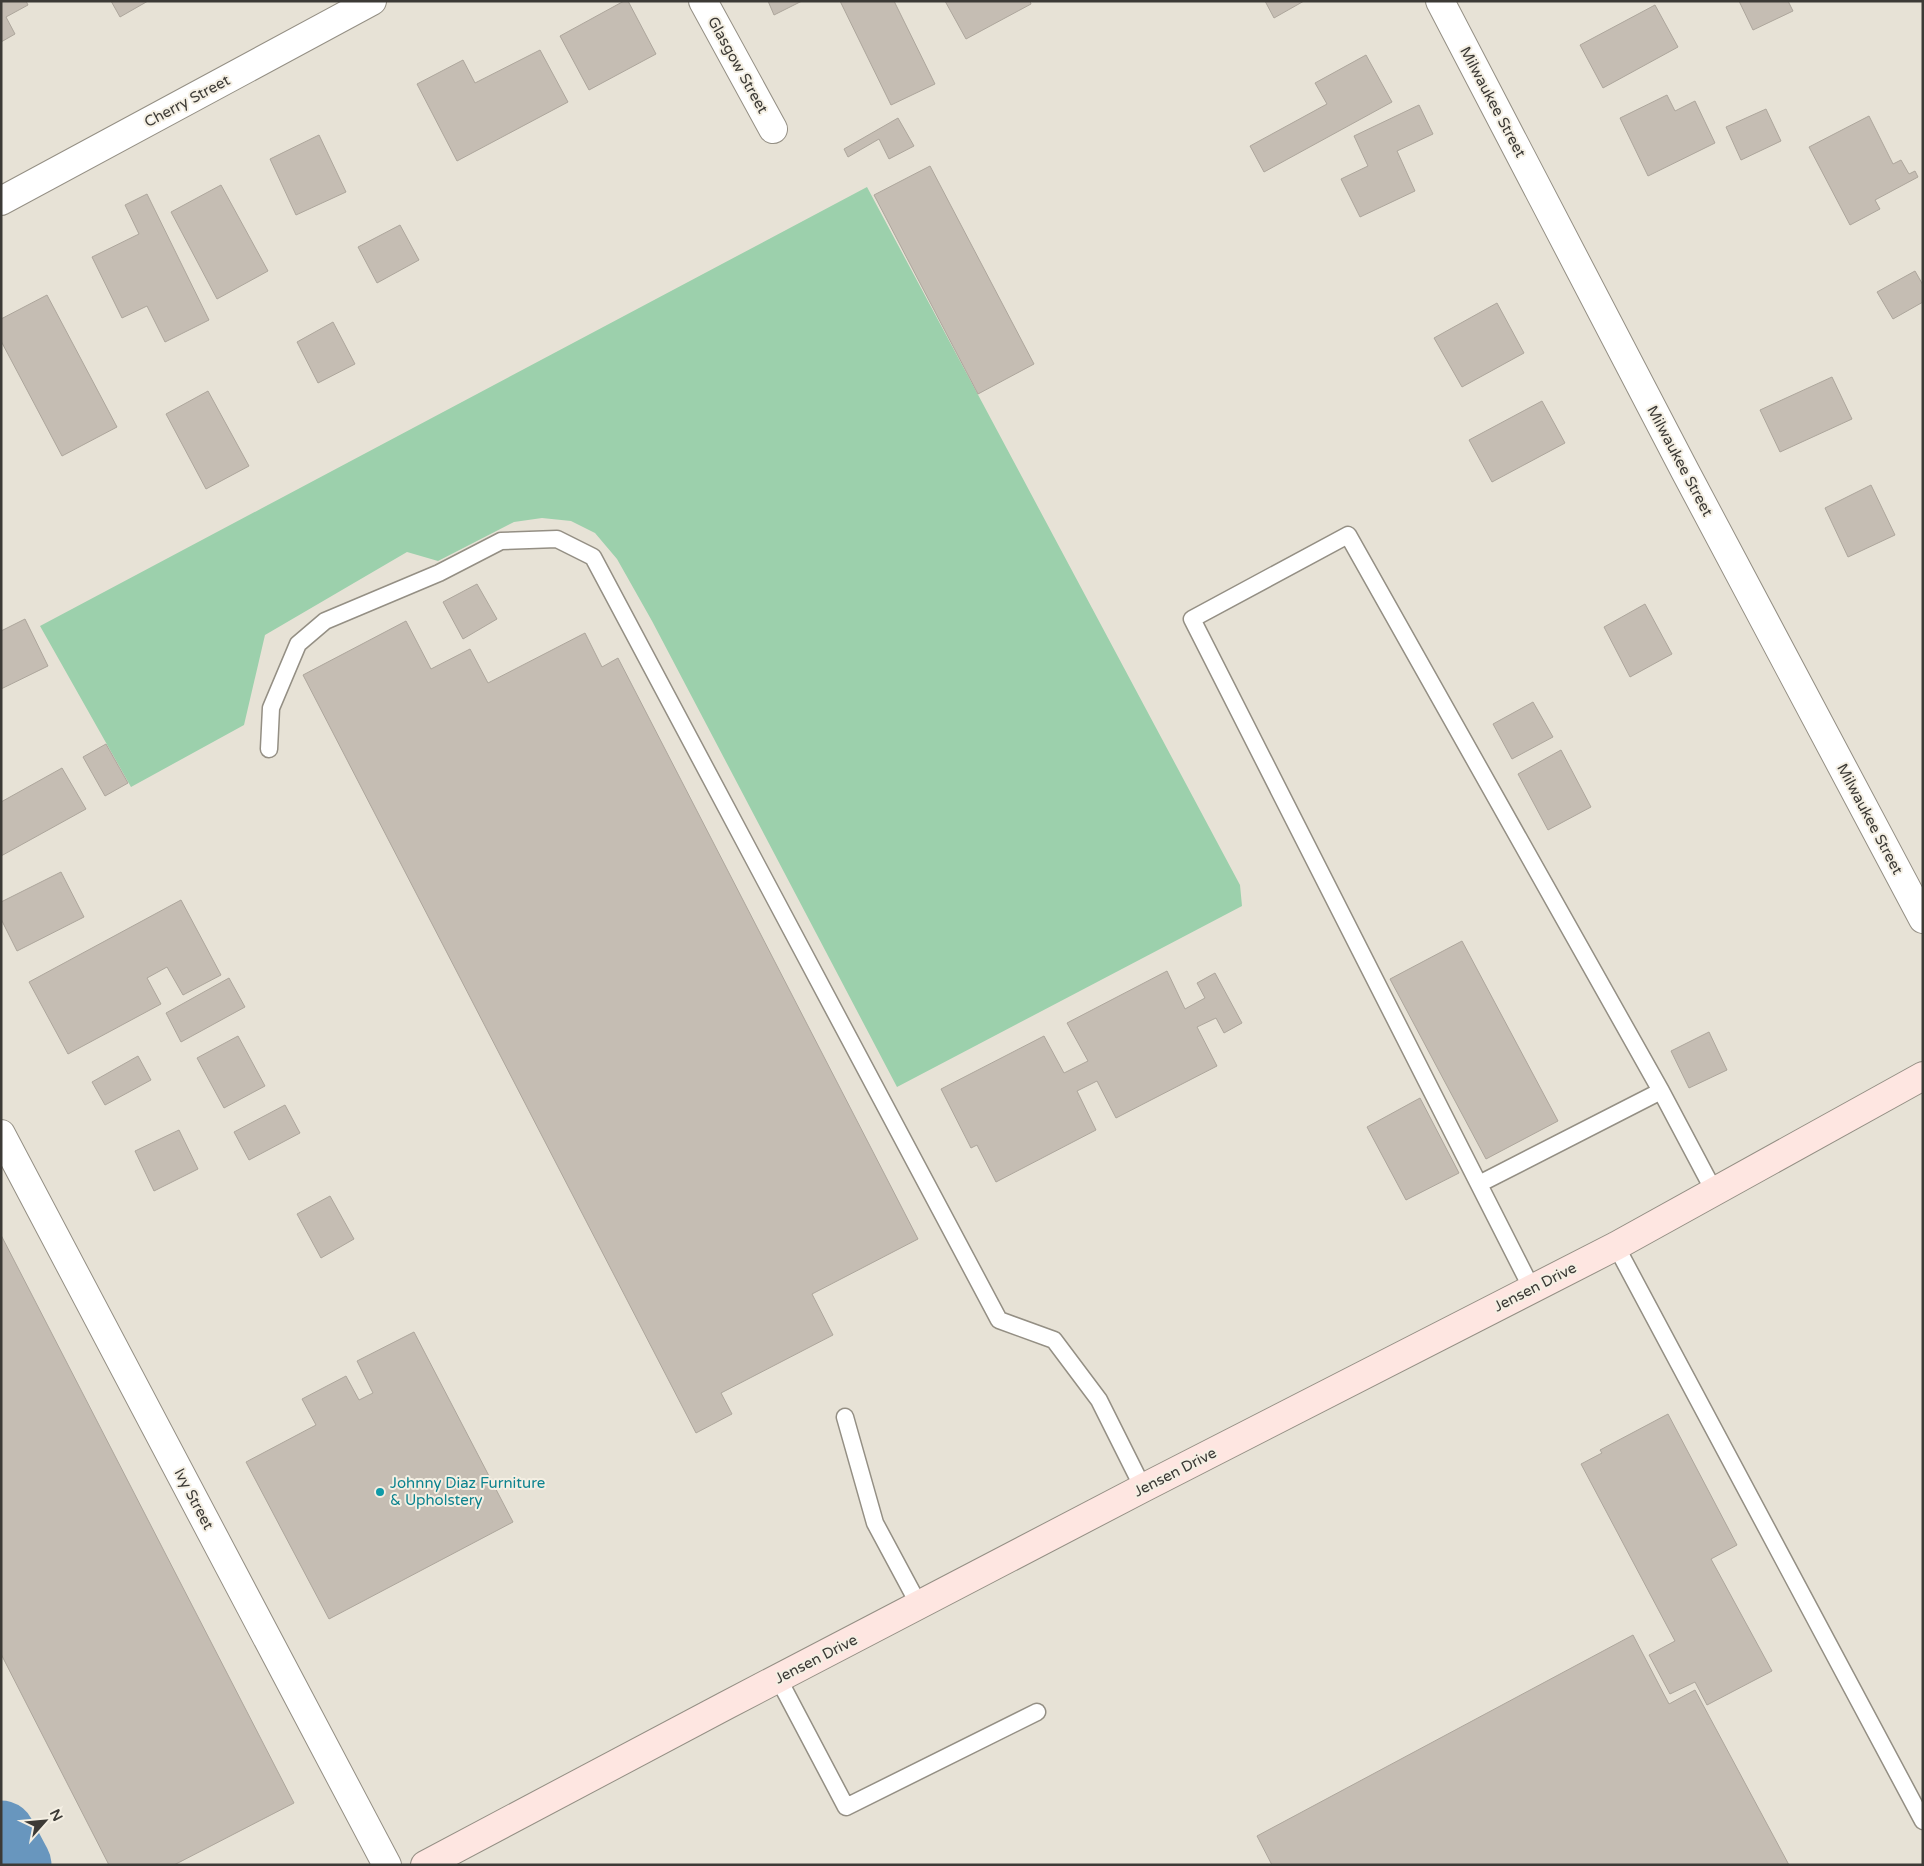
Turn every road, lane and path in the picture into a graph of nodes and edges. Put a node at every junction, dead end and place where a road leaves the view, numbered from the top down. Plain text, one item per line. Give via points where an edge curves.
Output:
1 (372, 1) edge
2 (703, 1) edge
3 (1440, 1) edge
4 (773, 129) dead end
5 (1, 201) edge
6 (269, 749) dead end
7 (1923, 919) edge
8 (1923, 1076) edge
9 (1661, 1091) junction
10 (1, 1134) edge
11 (1479, 1184) junction
12 (1714, 1191) junction
13 (1616, 1246) junction
14 (1532, 1289) junction
15 (845, 1417) dead end
16 (1143, 1488) junction
17 (919, 1605) junction
18 (778, 1678) junction
19 (1037, 1712) dead end
20 (1923, 1821) edge
21 (387, 1865) edge
22 (426, 1865) edge

1 - 5 street, Cherry Street
2 - 4 street, Glasgow Street
3 - 7 street, Milwaukee Street
6 - 16 lane via 271,708 298,644 325,621 440,573 501,541 557,539 593,557 999,1320 1054,1340 1099,1400
8 - 12 main road, Jensen Drive
9 - 11 lane
9 - 11 lane via 1348,535 1192,619
9 - 12 lane
10 - 21 street, Ivy Street
11 - 14 lane
12 - 13 main road, Jensen Drive
13 - 14 main road, Jensen Drive
13 - 20 lane
14 - 16 main road, Jensen Drive
15 - 17 lane via 875,1523
16 - 17 main road, Jensen Drive
17 - 18 main road, Jensen Drive
18 - 19 lane via 846,1807
18 - 22 main road, Jensen Drive

